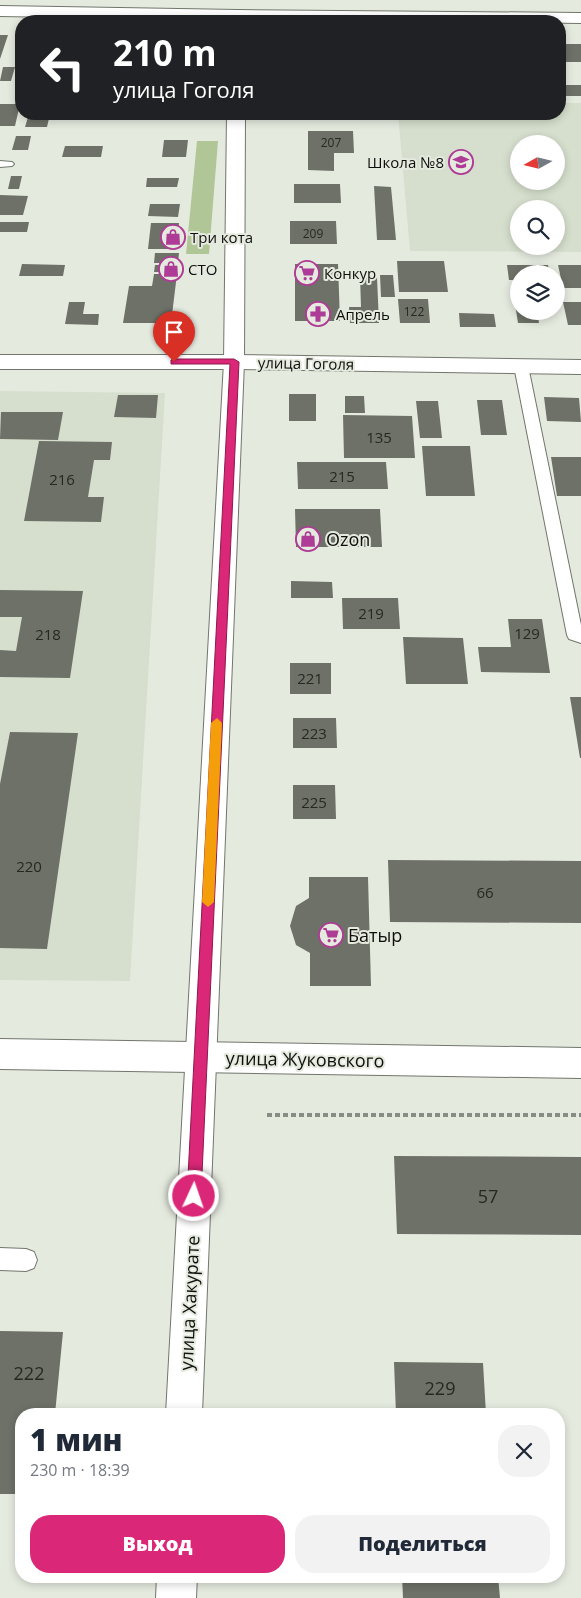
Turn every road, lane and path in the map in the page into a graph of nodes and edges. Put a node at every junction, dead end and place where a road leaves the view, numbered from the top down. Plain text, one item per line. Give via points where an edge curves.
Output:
1 (0, 11) edge
2 (238, 12) edge
3 (410, 15) edge
4 (566, 18) edge
5 (581, 18) edge
6 (236, 120) edge
7 (0, 362) edge
8 (234, 362) junction
9 (521, 366) junction
10 (581, 367) edge
11 (581, 637) edge
12 (0, 1054) edge
13 (200, 1057) junction
14 (581, 1064) edge
15 (267, 1115) dead end
16 (581, 1115) edge
17 (0, 1260) edge
18 (26, 1260) dead end
19 (184, 1408) edge
20 (177, 1583) edge
21 (176, 1598) edge

1 - 2 main road
2 - 3 main road
4 - 5 main road
6 - 8 main road, улица Хакурате
7 - 8 main road, улица Гоголя
8 - 9 main road, улица Гоголя
8 - 13 main road, улица Хакурате
9 - 10 main road, улица Гоголя
9 - 11 lane via 575,635
12 - 13 main road, улица Жуковского
13 - 14 main road, улица Жуковского
13 - 19 main road, улица Хакурате
15 - 16 path
17 - 18 lane
20 - 21 main road

